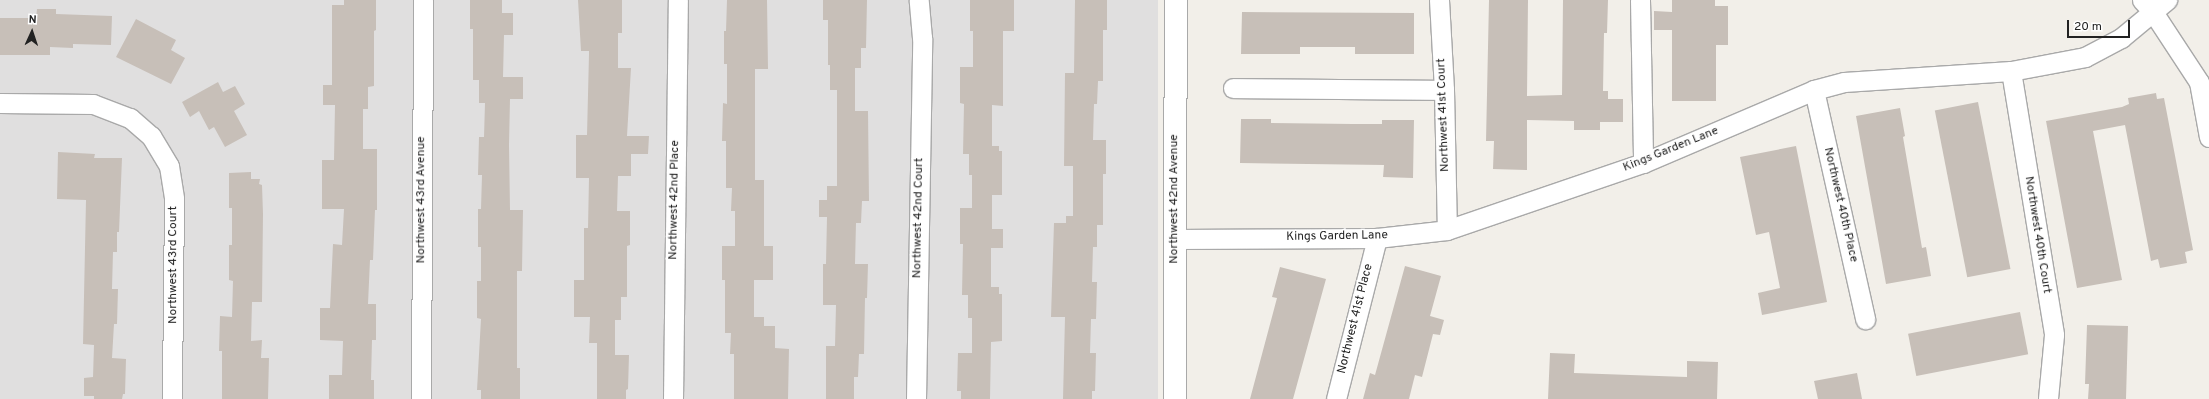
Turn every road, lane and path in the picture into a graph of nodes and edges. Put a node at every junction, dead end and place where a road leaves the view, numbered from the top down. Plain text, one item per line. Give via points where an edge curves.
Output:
1 (423, 0) edge
2 (678, 0) edge
3 (919, 0) edge
4 (1176, 0) edge
5 (1438, 0) edge
6 (1640, 0) edge
7 (2154, 4) edge
8 (2010, 71) junction
9 (2204, 82) edge
10 (1233, 88) dead end
11 (1444, 90) junction
12 (1814, 90) junction
13 (0, 103) edge
14 (2209, 137) edge
15 (1642, 163) junction
16 (1447, 230) junction
17 (1376, 238) junction
18 (1175, 239) junction
19 (1865, 319) dead end
20 (172, 399) edge
21 (421, 399) edge
22 (673, 399) edge
23 (916, 399) edge
24 (1175, 399) edge
25 (1336, 399) edge
26 (2048, 399) edge

1 - 21 street, Northwest 43rd Avenue
2 - 22 street, Northwest 42nd Place
3 - 23 street, Northwest 42nd Court via 922,38
4 - 18 street, Northwest 42nd Avenue
5 - 11 street, Northwest 41st Court
6 - 15 street
7 - 8 street, Kings Garden Lane via 2121,38 2085,56
7 - 9 street
8 - 12 street, Kings Garden Lane via 1844,82
8 - 26 street, Northwest 40th Court via 2054,335
9 - 14 street
10 - 11 street
11 - 16 street, Northwest 41st Court
12 - 15 street, Kings Garden Lane
12 - 19 street, Northwest 40th Place
13 - 20 street, Northwest 43rd Court via 93,104 130,118 151,136 169,166 174,199
15 - 16 street, Kings Garden Lane
16 - 17 street, Kings Garden Lane
17 - 18 street, Kings Garden Lane
17 - 25 street, Northwest 41st Place
18 - 24 street, Northwest 42nd Avenue

